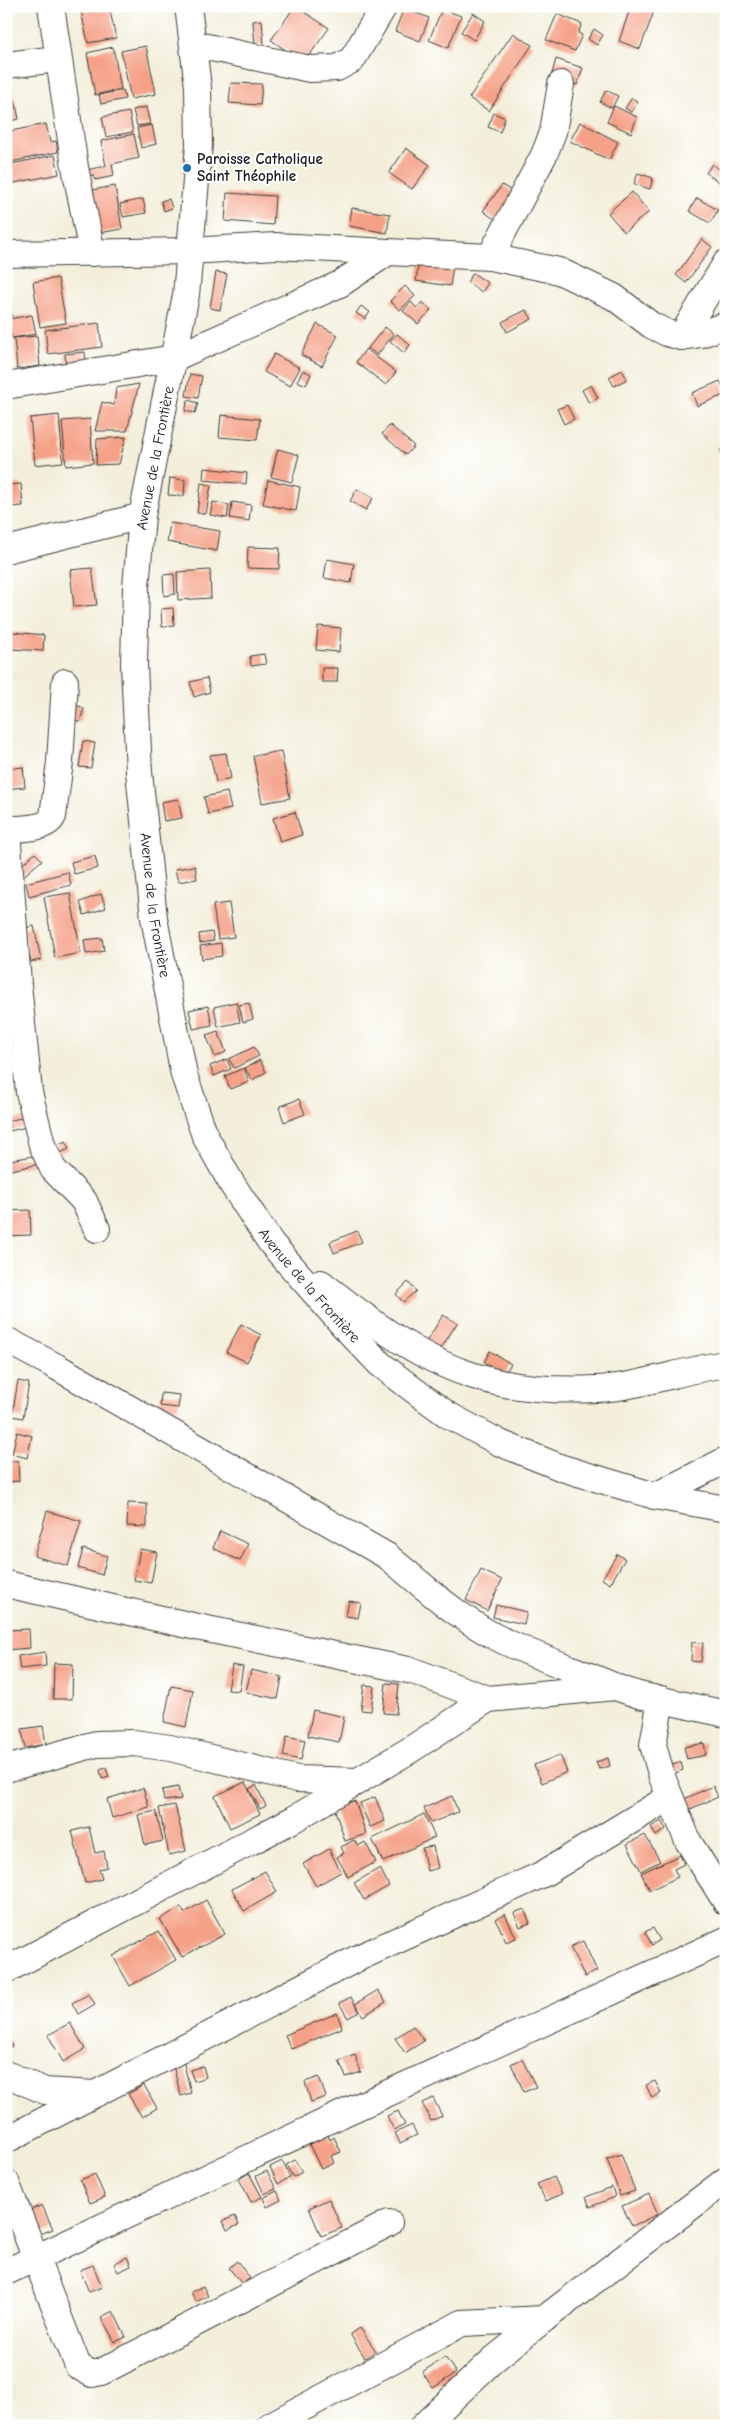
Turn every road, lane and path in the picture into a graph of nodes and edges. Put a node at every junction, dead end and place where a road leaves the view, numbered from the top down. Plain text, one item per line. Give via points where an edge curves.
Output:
1 (51, 6) edge
2 (188, 6) edge
3 (384, 6) edge
4 (193, 44) junction
5 (58, 59) junction
6 (6, 65) edge
7 (561, 84) dead end
8 (190, 251) junction
9 (388, 252) junction
10 (92, 253) junction
11 (6, 254) edge
12 (490, 257) junction
13 (726, 263) edge
14 (726, 325) edge
15 (681, 337) junction
16 (174, 358) junction
17 (6, 386) edge
18 (142, 516) junction
19 (6, 550) edge
20 (65, 682) dead end
21 (7, 830) edge
22 (12, 984) edge
23 (97, 1228) dead end
24 (271, 1243) junction
25 (6, 1340) edge
26 (726, 1364) edge
27 (726, 1460) edge
28 (655, 1496) junction
29 (726, 1509) edge
30 (6, 1584) edge
31 (615, 1687) junction
32 (661, 1699) junction
33 (488, 1700) junction
34 (726, 1714) edge
35 (6, 1769) edge
36 (358, 1781) junction
37 (670, 1797) junction
38 (726, 1902) edge
39 (726, 1940) edge
40 (6, 1970) edge
41 (6, 2074) edge
42 (96, 2094) junction
43 (6, 2140) edge
44 (726, 2180) edge
45 (6, 2182) edge
46 (389, 2223) dead end
47 (36, 2257) junction
48 (6, 2272) edge
49 (544, 2318) junction
50 (269, 2426) edge
51 (423, 2426) edge

1 - 5 street
2 - 4 street, Avenue de la Frontière
3 - 4 street via 352,60 337,68 310,69
4 - 8 street, Avenue de la Frontière via 199,145
5 - 6 street
5 - 10 street
7 - 12 street via 553,132 544,155
8 - 9 street via 276,246
8 - 10 street
8 - 16 street, Avenue de la Frontière
9 - 12 street
9 - 16 street via 340,284
10 - 11 street
12 - 15 street via 559,271 614,297 650,325
13 - 15 street
14 - 15 street
16 - 17 street
16 - 18 street, Avenue de la Frontière
18 - 19 street
18 - 24 street, Avenue de la Frontière via 134,665 139,772 154,918 184,1075 205,1136
20 - 21 street via 60,762 51,822
21 - 22 street
22 - 23 street via 29,1092 42,1145 53,1169 84,1201
24 - 26 street via 346,1303 420,1353 468,1374 501,1383 597,1389
24 - 28 street, Avenue de la Frontière via 380,1364 448,1415 500,1443 562,1468
25 - 31 street via 387,1556 483,1630 508,1644
27 - 28 street
28 - 29 street, Avenue de la Frontière
30 - 33 street via 413,1671
31 - 32 street
31 - 33 street
32 - 34 street
32 - 37 street via 653,1745
33 - 36 street
35 - 36 street via 96,1744 134,1743 170,1748 297,1779
36 - 40 street via 294,1819
37 - 38 street via 688,1841
37 - 42 street via 543,1874 356,1959
39 - 47 street
41 - 42 street via 45,2091
42 - 43 street
44 - 49 street
45 - 47 street
46 - 47 street via 92,2374 78,2366
47 - 48 street
49 - 50 street via 462,2323
49 - 51 street via 493,2360

